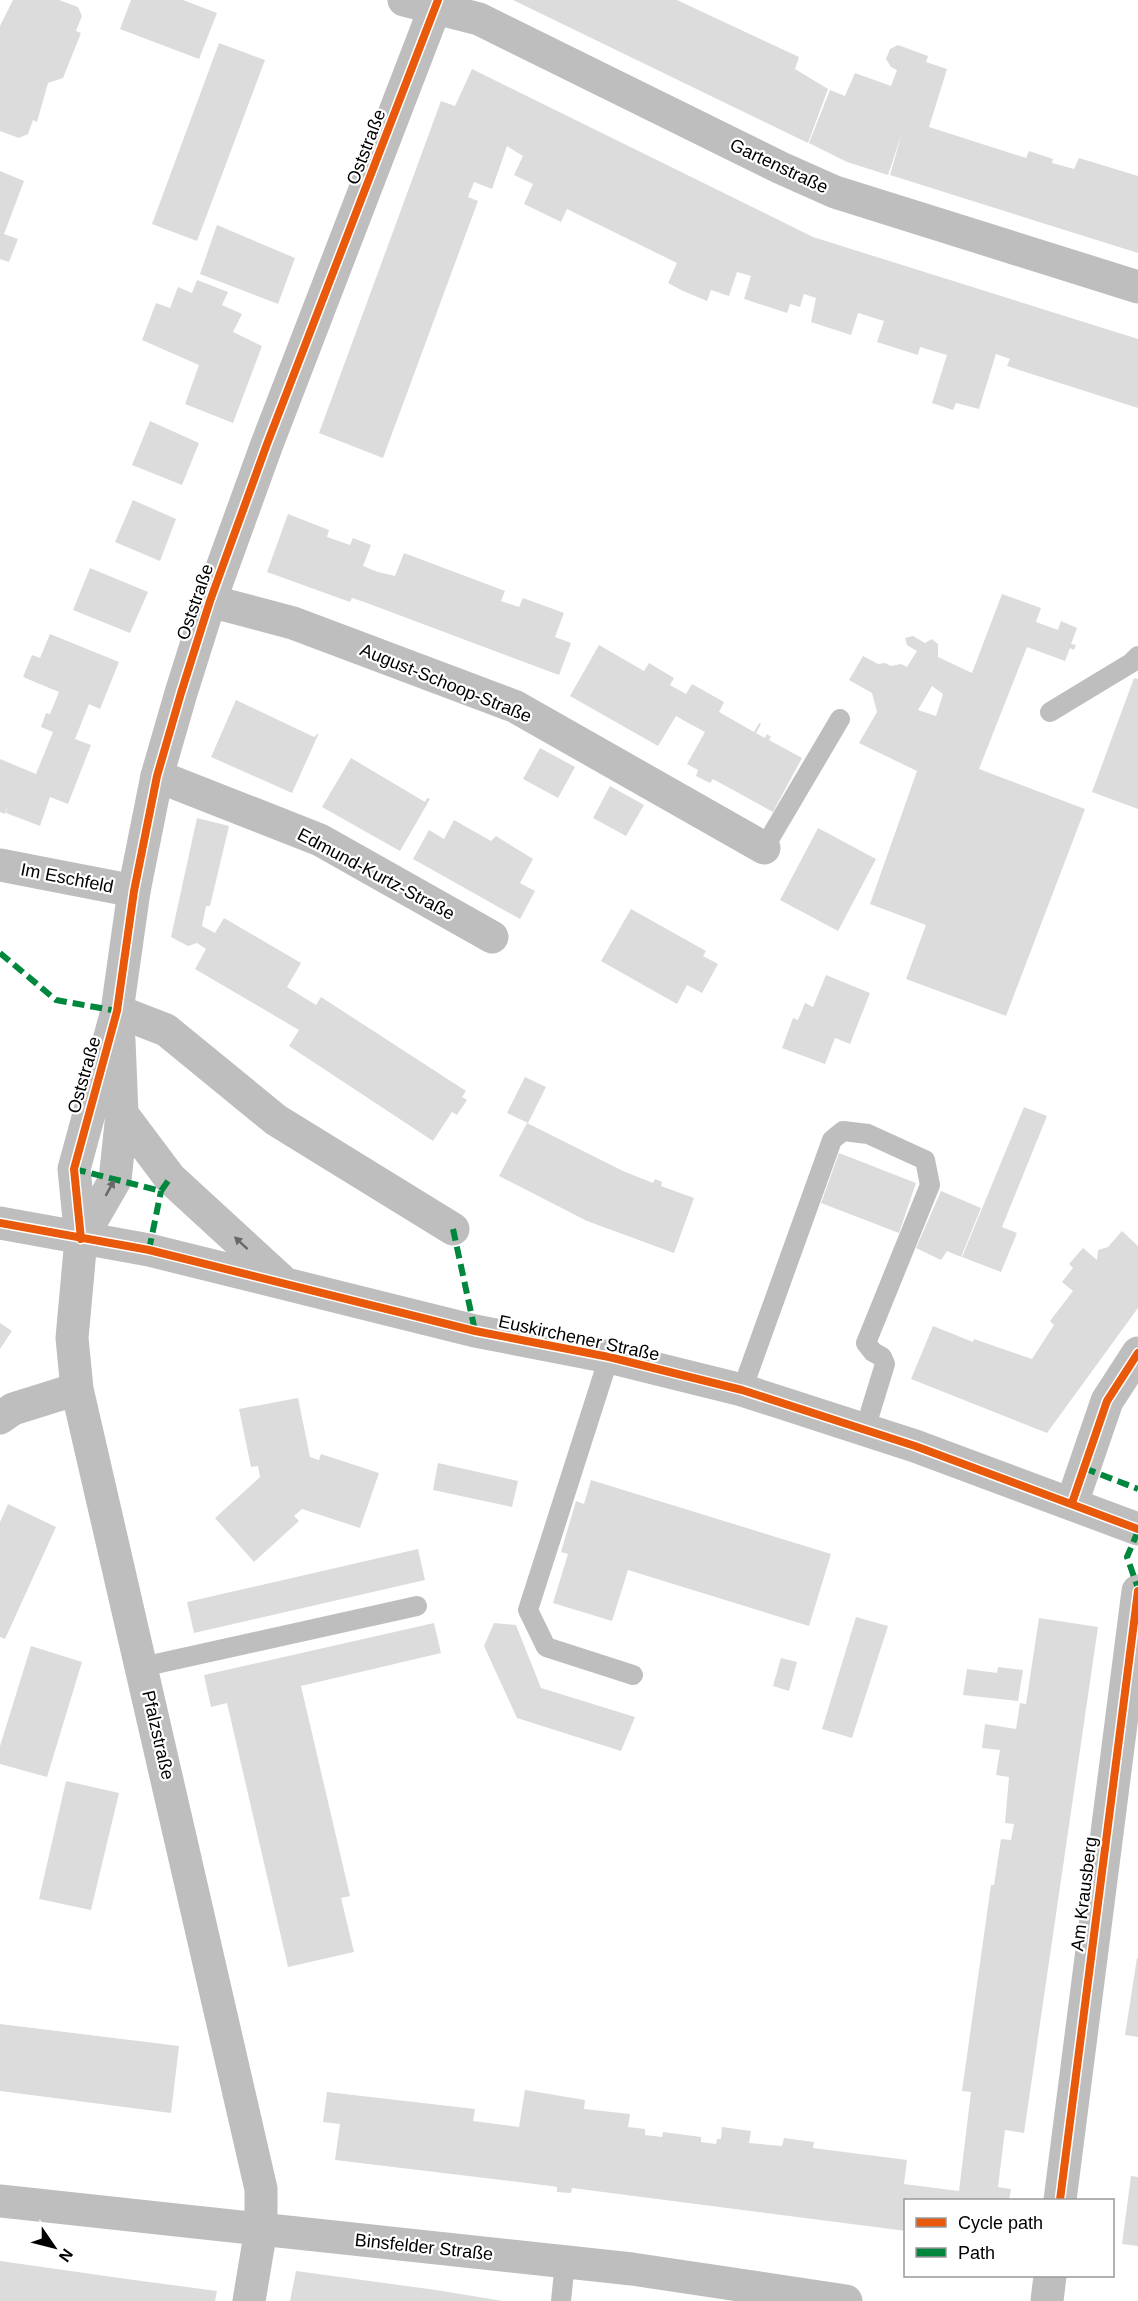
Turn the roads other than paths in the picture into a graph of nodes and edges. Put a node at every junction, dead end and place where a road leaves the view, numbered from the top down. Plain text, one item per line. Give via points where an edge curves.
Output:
1 (404, 0) edge
2 (437, 4) edge
3 (1138, 287) edge
4 (210, 601) junction
5 (1138, 656) edge
6 (1050, 712) dead end
7 (840, 719) dead end
8 (157, 776) junction
9 (764, 848) joint
10 (0, 865) edge
11 (134, 891) junction
12 (492, 937) dead end
13 (117, 1011) junction
14 (122, 1114) junction
15 (0, 1223) edge
16 (453, 1229) dead end
17 (81, 1239) junction
18 (284, 1283) junction
19 (1138, 1353) edge
20 (609, 1358) junction
21 (77, 1389) junction
22 (742, 1390) junction
23 (0, 1418) edge
24 (864, 1429) junction
25 (1072, 1503) junction
26 (1138, 1529) edge
27 (1138, 1592) edge
28 (417, 1606) dead end
29 (142, 1667) junction
30 (633, 1675) dead end
31 (1060, 2199) edge
32 (0, 2201) edge
33 (261, 2229) junction
34 (565, 2262) junction
35 (1050, 2277) edge
36 (249, 2301) edge
37 (561, 2301) edge
38 (846, 2301) edge
39 (1047, 2301) edge

1 - 2 street
2 - 3 street, Gartenstraße via 479,19 835,192
2 - 4 street, Oststraße
4 - 8 street, Oststraße
4 - 9 street, August-Schoop-Straße via 293,623 516,707
5 - 6 lane
7 - 9 lane
8 - 11 street, Oststraße
8 - 12 street, Edmund-Kurtz-Straße via 320,840
10 - 11 street, Im Eschfeld
11 - 13 street, Oststraße
13 - 14 street, Oststraße
13 - 16 street via 166,1030 276,1120
13 - 17 street, Oststraße via 74,1168
17 -> 14 street, Oststraße via 116,1180
18 -> 14 street via 170,1178
15 - 17 street, Euskirchener Straße
17 - 18 street, Euskirchener Straße via 149,1250
17 - 21 street, Pfalzstraße via 72,1338
18 - 20 street, Euskirchener Straße via 475,1331
19 - 25 street via 1107,1401
20 - 22 street, Euskirchener Straße
20 - 30 lane via 528,1610 546,1647
21 - 23 street via 13,1409
21 - 29 street, Pfalzstraße
22 - 24 street, Euskirchener Straße
22 - 24 lane via 832,1140 843,1131 868,1134 925,1160 930,1185 867,1343 885,1364
24 - 25 street, Euskirchener Straße
25 - 26 street, Euskirchener Straße
27 - 31 street, Am Krausberg
28 - 29 lane
29 - 33 street, Pfalzstraße via 261,2189
32 - 33 street, Binsfelder Straße
33 - 34 street, Binsfelder Straße
33 - 36 street, Pfalzstraße
34 - 37 lane
34 - 38 street, Binsfelder Straße
35 - 39 street

